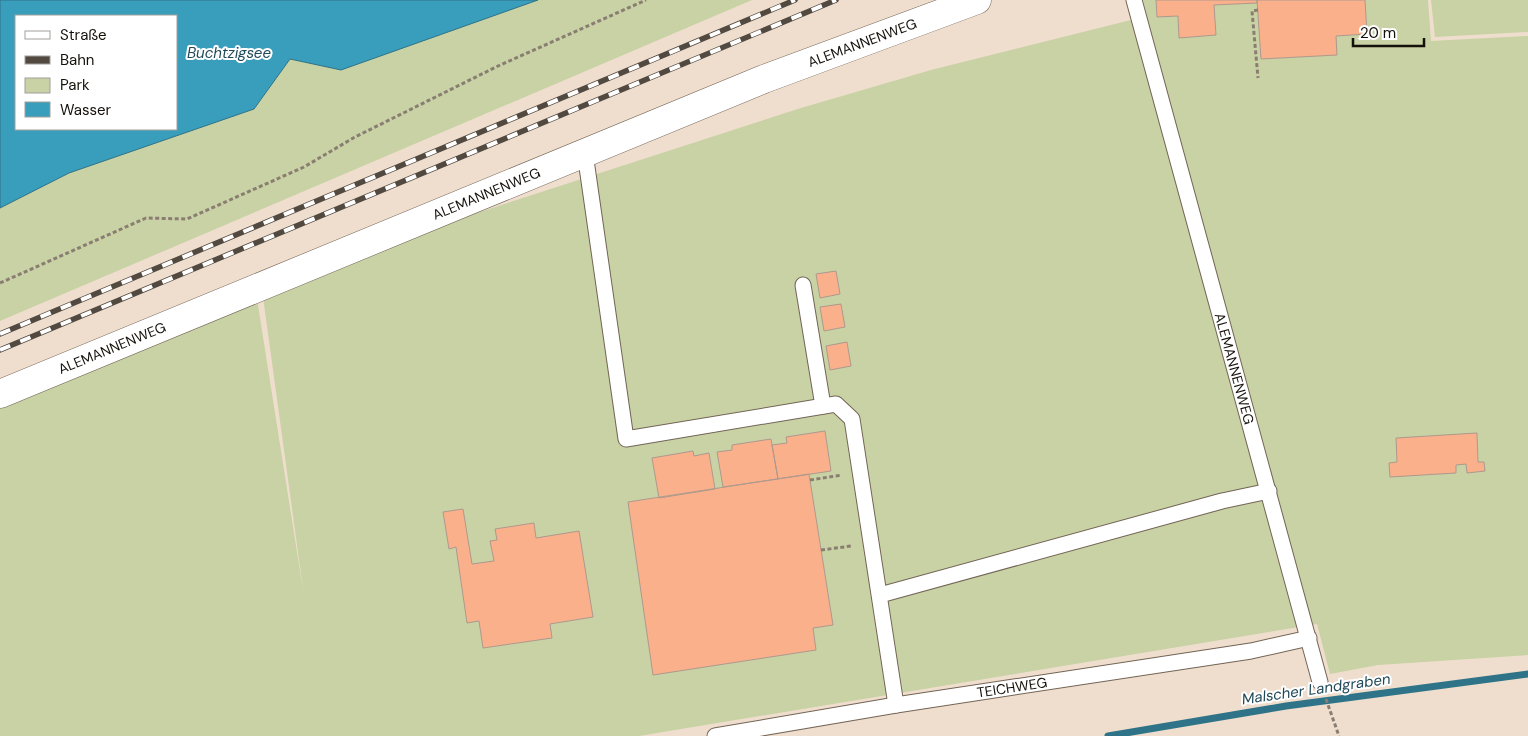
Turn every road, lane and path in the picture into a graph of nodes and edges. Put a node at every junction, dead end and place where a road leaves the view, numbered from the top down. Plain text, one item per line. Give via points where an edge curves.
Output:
1 (646, 0) edge
2 (977, 0) edge
3 (1134, 0) edge
4 (1258, 10) dead end
5 (1258, 78) dead end
6 (585, 153) junction
7 (0, 284) edge
8 (803, 285) dead end
9 (0, 394) edge
10 (823, 406) junction
11 (861, 472) junction
12 (810, 480) dead end
13 (1269, 491) junction
14 (872, 542) junction
15 (821, 550) dead end
16 (880, 595) junction
17 (1309, 638) junction
18 (1320, 682) joint
19 (896, 705) junction
20 (715, 736) edge
21 (1339, 736) edge

1 - 7 path via 498,66 355,137 304,167 187,219 146,218
2 - 6 street, ALEMANNENWEG via 764,79
3 - 13 lane, ALEMANNENWEG
4 - 5 path via 1252,11
6 - 9 street, ALEMANNENWEG
6 - 10 lane via 626,439
8 - 10 lane
10 - 11 lane via 836,404 852,419
11 - 12 path
11 - 14 lane
13 - 16 lane
13 - 17 lane, ALEMANNENWEG
14 - 15 path
14 - 16 lane
16 - 19 lane
17 - 18 lane, ALEMANNENWEG
17 - 19 lane, TEICHWEG via 1251,651
18 - 21 path
19 - 20 lane, TEICHWEG

